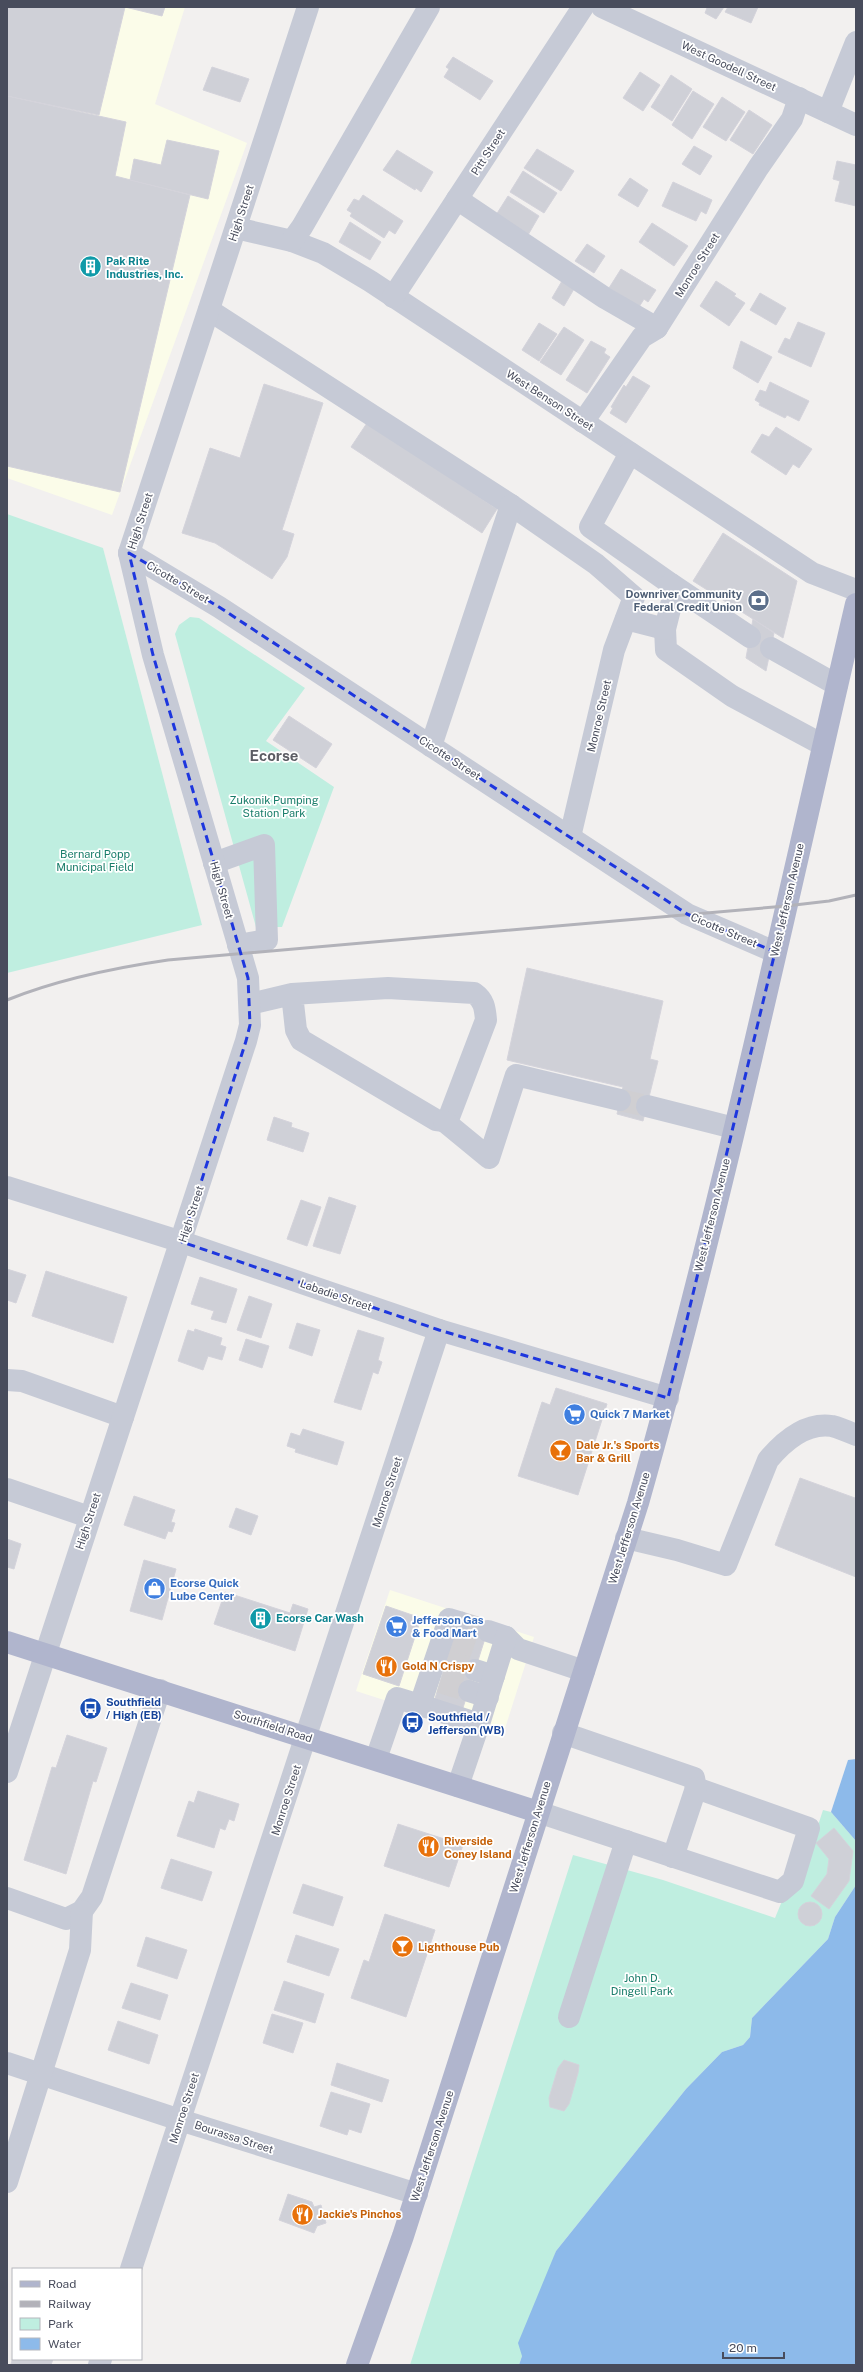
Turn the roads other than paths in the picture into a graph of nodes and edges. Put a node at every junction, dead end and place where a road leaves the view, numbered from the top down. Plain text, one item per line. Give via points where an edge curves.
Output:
1 (308, 7) edge
2 (429, 7) edge
3 (582, 7) edge
4 (602, 7) edge
5 (856, 42) edge
6 (799, 98) junction
7 (828, 112) junction
8 (856, 125) edge
9 (457, 199) junction
10 (236, 228) junction
11 (292, 241) junction
12 (393, 297) junction
13 (209, 310) junction
14 (657, 328) junction
15 (583, 422) junction
16 (630, 453) junction
17 (511, 505) junction
18 (130, 553) junction
19 (671, 584) junction
20 (856, 590) edge
21 (856, 604) edge
22 (626, 619) junction
23 (665, 630) junction
24 (750, 637) dead end
25 (771, 648) dead end
26 (837, 685) junction
27 (823, 745) junction
28 (431, 746) junction
29 (570, 837) junction
30 (214, 863) junction
31 (238, 945) junction
32 (775, 952) junction
33 (292, 994) junction
34 (250, 1004) junction
35 (620, 1100) tunnel mouth
36 (647, 1106) tunnel mouth
37 (444, 1121) junction
38 (734, 1128) junction
39 (7, 1186) edge
40 (182, 1242) junction
41 (439, 1330) junction
42 (7, 1380) edge
43 (668, 1398) junction
44 (123, 1417) junction
45 (856, 1435) edge
46 (7, 1489) edge
47 (89, 1517) junction
48 (626, 1538) junction
49 (451, 1633) dead end
50 (7, 1642) edge
51 (45, 1653) junction
52 (584, 1671) junction
53 (160, 1690) junction
54 (429, 1692) junction
55 (476, 1707) junction
56 (563, 1733) junction
57 (306, 1737) junction
58 (376, 1759) junction
59 (7, 1772) edge
60 (458, 1786) junction
61 (696, 1788) junction
62 (538, 1812) junction
63 (626, 1841) junction
64 (673, 1857) junction
65 (7, 1898) edge
66 (82, 1911) junction
67 (569, 2017) dead end
68 (7, 2063) edge
69 (42, 2074) junction
70 (180, 2120) junction
71 (7, 2182) edge
72 (417, 2194) junction
73 (131, 2268) edge
74 (357, 2365) edge

1 - 10 street, High Street
2 - 11 street
3 - 9 street, Pitt Street
4 - 6 street, West Goodell Street
5 - 7 street
6 - 7 street, West Goodell Street
6 - 14 street, Monroe Street via 792,119
7 - 8 street, West Goodell Street
9 - 12 street, Pitt Street
9 - 14 street via 605,298
10 - 11 street, West Benson Street
10 - 13 street, High Street
11 - 12 street, West Benson Street via 323,253
12 - 15 street, West Benson Street
13 - 17 street
13 - 18 street, High Street
14 - 15 street, Monroe Street via 642,337
15 - 16 street, West Benson Street
16 - 19 street via 590,527
16 - 20 street, West Benson Street via 812,573
17 - 22 street, Monroe Street via 596,564 634,597
17 - 28 street
18 - 28 street, Cicotte Street via 219,607
18 - 30 street, High Street via 153,655
19 - 23 street via 673,597
19 - 24 street
21 - 26 main road, West Jefferson Avenue
22 - 23 street
22 - 29 street, Monroe Street via 614,650
23 - 27 street via 666,650 732,696
25 - 26 street
26 - 27 main road, West Jefferson Avenue
27 - 32 main road, West Jefferson Avenue
28 - 29 street, Cicotte Street
29 - 32 street, Cicotte Street via 688,914
30 - 31 street, High Street
30 - 31 street via 264,845 267,940
31 - 34 street, High Street via 248,978
32 - 38 main road, West Jefferson Avenue
33 - 34 street
33 - 37 street via 296,1030 301,1040 436,1120
33 - 37 street via 404,988 462,991 474,993 480,998 485,1007 486,1020 449,1117
34 - 40 street, High Street via 250,1025 246,1041
35 - 37 street via 516,1074 489,1158
36 - 38 street
38 - 43 main road, West Jefferson Avenue
39 - 40 street, Labadie Street
40 - 41 street, Labadie Street
40 - 44 street, High Street
41 - 43 street, Labadie Street
41 - 57 street, Monroe Street
42 - 44 street via 22,1381
43 - 48 main road, West Jefferson Avenue
44 - 47 street, High Street
45 - 48 street via 832,1426 815,1427 797,1433 780,1446 768,1460 726,1565
46 - 47 street
47 - 51 street, High Street
48 - 52 main road, West Jefferson Avenue
49 - 54 street
50 - 51 main road, Southfield Road
51 - 53 main road, Southfield Road
51 - 59 street, High Street
52 - 55 street via 494,1643
52 - 56 main road, West Jefferson Avenue
53 - 57 main road, Southfield Road
53 - 66 street via 92,1897
54 - 55 street
54 - 58 street via 397,1698
55 - 60 street
56 - 61 street via 694,1778
56 - 62 main road, West Jefferson Avenue
57 - 58 main road, Southfield Road
57 - 70 street, Monroe Street
58 - 60 main road, Southfield Road
60 - 62 main road, Southfield Road
61 - 64 street
61 - 64 street via 809,1828 793,1881 780,1892
62 - 63 street
62 - 72 main road, West Jefferson Avenue
63 - 64 street
63 - 67 street
65 - 66 street via 66,1919
66 - 69 street via 80,1950
68 - 69 street, Bourassa Street
69 - 70 street, Bourassa Street
69 - 71 street
70 - 72 street, Bourassa Street
70 - 73 street, Monroe Street
72 - 74 main road, West Jefferson Avenue

